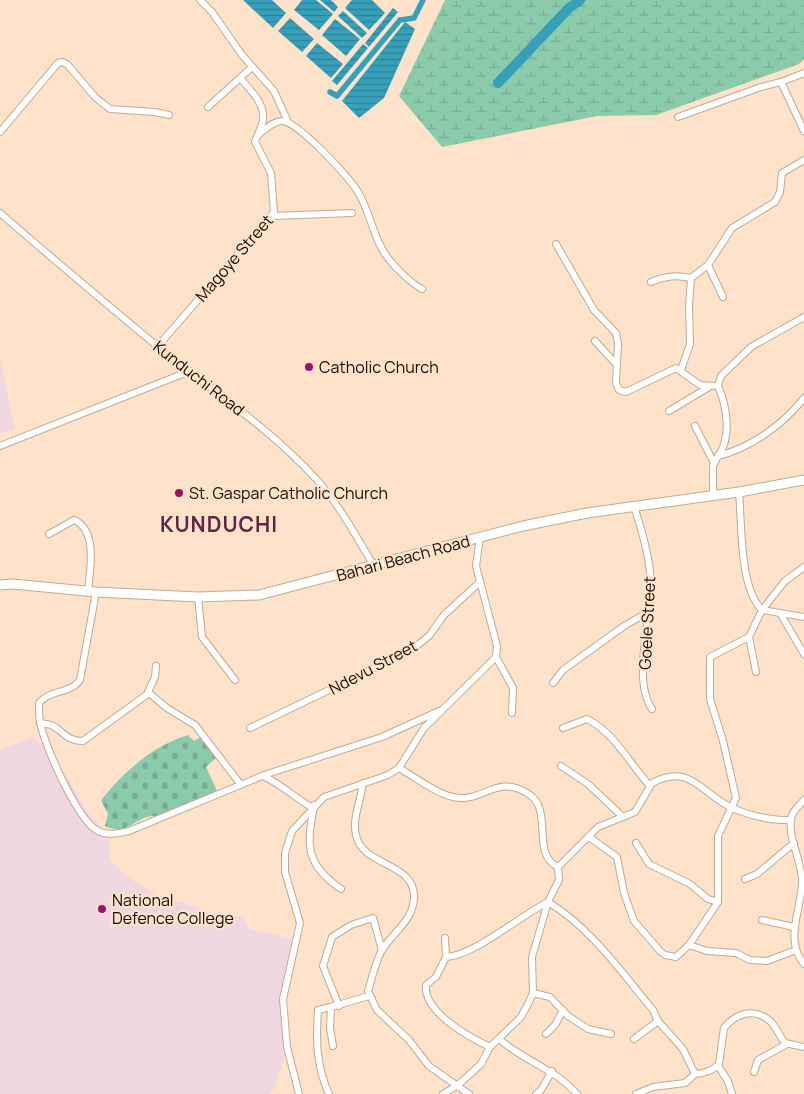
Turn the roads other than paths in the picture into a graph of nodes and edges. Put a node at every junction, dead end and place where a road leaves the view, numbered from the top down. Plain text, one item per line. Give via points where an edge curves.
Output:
1 (200, 0) edge
2 (252, 67) junction
3 (804, 73) edge
4 (241, 79) junction
5 (782, 82) junction
6 (208, 106) dead end
7 (169, 115) dead end
8 (678, 116) dead end
9 (288, 122) junction
10 (804, 131) edge
11 (0, 132) edge
12 (257, 136) junction
13 (804, 160) edge
14 (0, 213) edge
15 (352, 213) dead end
16 (272, 216) junction
17 (556, 244) dead end
18 (708, 265) junction
19 (691, 278) junction
20 (651, 282) dead end
21 (422, 289) dead end
22 (723, 297) dead end
23 (804, 317) edge
24 (595, 341) dead end
25 (158, 346) junction
26 (616, 364) junction
27 (681, 370) junction
28 (190, 371) junction
29 (718, 386) junction
30 (709, 387) junction
31 (804, 398) edge
32 (669, 411) dead end
33 (695, 426) dead end
34 (0, 446) edge
35 (718, 456) junction
36 (714, 463) junction
37 (804, 480) edge
38 (739, 492) junction
39 (713, 495) junction
40 (634, 506) junction
41 (49, 534) dead end
42 (480, 537) junction
43 (374, 566) junction
44 (804, 567) edge
45 (480, 582) junction
46 (0, 585) edge
47 (92, 592) junction
48 (198, 597) junction
49 (762, 610) junction
50 (650, 611) junction
51 (780, 613) junction
52 (804, 617) edge
53 (750, 637) junction
54 (804, 654) edge
55 (496, 657) junction
56 (156, 666) dead end
57 (756, 672) dead end
58 (235, 680) dead end
59 (553, 683) dead end
60 (148, 692) junction
61 (445, 709) junction
62 (652, 709) dead end
63 (512, 713) dead end
64 (40, 723) junction
65 (250, 728) dead end
66 (563, 728) dead end
67 (560, 766) dead end
68 (399, 768) junction
69 (263, 776) junction
70 (363, 783) junction
71 (241, 785) junction
72 (650, 786) junction
73 (804, 800) edge
74 (314, 806) junction
75 (731, 807) junction
76 (623, 817) junction
77 (790, 820) junction
78 (589, 838) junction
79 (636, 843) dead end
80 (794, 843) junction
81 (558, 867) junction
82 (745, 879) dead end
83 (803, 880) edge
84 (341, 889) dead end
85 (548, 902) junction
86 (718, 902) junction
87 (762, 920) dead end
88 (794, 927) junction
89 (445, 938) dead end
90 (689, 945) junction
91 (382, 950) junction
92 (796, 950) junction
93 (446, 958) junction
94 (804, 964) edge
95 (533, 993) junction
96 (369, 996) junction
97 (339, 1006) junction
98 (331, 1007) junction
99 (563, 1010) junction
100 (658, 1021) junction
101 (546, 1034) dead end
102 (611, 1034) dead end
103 (500, 1039) junction
104 (634, 1039) dead end
105 (787, 1044) junction
106 (333, 1046) dead end
107 (490, 1047) junction
108 (804, 1047) edge
109 (718, 1066) junction
110 (552, 1071) junction
111 (754, 1072) dead end
112 (695, 1074) junction
113 (458, 1085) junction
114 (539, 1093) edge
115 (299, 1094) edge
116 (329, 1094) edge
117 (443, 1094) edge
118 (469, 1094) edge
119 (577, 1094) edge
120 (636, 1094) edge
121 (732, 1094) edge

1 - 2 street
2 - 4 street
2 - 9 street via 274,91
3 - 5 street
4 - 6 street
4 - 12 street via 263,111 263,122
5 - 8 street via 761,86
5 - 10 street
7 - 11 street via 110,110 62,62
9 - 12 street via 272,125
9 - 21 street via 306,135 349,180 368,213 382,249 408,280
12 - 16 street, Magoye Street via 256,148 271,173 275,207
13 - 18 street via 782,173 780,192 775,202 732,228
14 - 25 street, Kunduchi Road
15 - 16 street
16 - 25 street, Magoye Street
17 - 26 street via 594,310 616,333
18 - 19 street
18 - 22 street
19 - 20 street via 663,277
19 - 27 street via 690,344
23 - 29 street via 751,347 721,376
24 - 26 street
25 - 28 street, Kunduchi Road
26 - 27 street via 616,386 624,392 672,368
27 - 30 street
28 - 34 street
28 - 43 street, Kunduchi Road via 254,421 317,481 343,514
29 - 30 street
29 - 35 street via 724,402 726,437
30 - 32 street
31 - 35 street via 790,414 756,440 735,452
33 - 36 street
35 - 36 street
36 - 39 street
37 - 38 street, Bahari Beach Road
38 - 39 street, Bahari Beach Road
38 - 49 street via 747,578
39 - 40 street, Bahari Beach Road
40 - 42 street, Bahari Beach Road
40 - 50 street, Goele Street via 649,561
41 - 47 street via 69,521 83,525 89,536
42 - 43 street, Bahari Beach Road
42 - 45 street via 476,566
43 - 48 street, Bahari Beach Road via 259,595
44 - 49 street via 784,581
45 - 55 street via 497,646
45 - 65 street, Ndevu Street via 444,615 429,636 410,651
46 - 47 street, Bahari Beach Road
47 - 48 street, Bahari Beach Road
47 - 64 street via 80,680 73,687 49,694 41,700
48 - 58 street via 205,642
49 - 51 street
49 - 53 street
50 - 59 street via 563,670
50 - 62 street, Goele Street via 643,666 644,687
51 - 52 street
51 - 54 street
53 - 57 street
53 - 75 street via 714,654 709,662 710,699 724,741 736,798
55 - 61 street
55 - 63 street via 513,688
56 - 60 street
60 - 64 street via 83,741
60 - 71 street via 195,726
61 - 68 street via 424,728
61 - 69 street via 382,737
64 - 71 street via 64,783 81,813 98,831 109,834 129,831
66 - 72 street via 586,719 597,725 617,744
67 - 76 street via 588,784
68 - 70 street
68 - 81 street via 452,797 469,797 506,785 532,796 540,809 546,852 552,864
69 - 71 street
69 - 74 street
70 - 74 street via 332,793
70 - 91 street via 355,820 358,842 371,857 385,862 410,880 415,896 408,919
72 - 75 street via 655,781 671,777 688,778
72 - 76 street via 637,810
73 - 77 street
74 - 84 street via 309,829 310,851 323,877
74 - 115 street via 292,831 284,863 300,923 283,998 288,1047
75 - 77 street
75 - 86 street via 718,836
76 - 78 street via 598,826
77 - 80 street
78 - 81 street
78 - 90 street via 617,857 631,915 660,951 674,958
79 - 86 street via 649,864
80 - 82 street via 757,874
80 - 83 street
81 - 85 street via 559,880
83 - 88 street
85 - 93 street via 530,910 486,941
85 - 95 street via 532,957
85 - 100 street via 595,941 653,1010
86 - 90 street
87 - 88 street
88 - 92 street
89 - 93 street
90 - 92 street via 707,951 736,952 750,960 766,961
91 - 96 street
91 - 97 street via 373,918 351,925 332,937 323,966
92 - 94 street
93 - 107 street via 436,977 426,985 425,994 437,1011 466,1036
95 - 99 street via 550,998
95 - 103 street via 521,1017
96 - 97 street
96 - 113 street via 377,1010 409,1040 429,1066
97 - 98 street
98 - 106 street
98 - 116 street via 318,1010 316,1050
99 - 101 street
99 - 102 street via 588,1029
100 - 104 street
100 - 112 street via 683,1049
103 - 107 street
103 - 110 street
105 - 108 street
105 - 109 street via 770,1021 756,1013 745,1012 724,1028
105 - 111 street via 758,1060
107 - 113 street via 481,1064
109 - 112 street
109 - 121 street
110 - 114 street
110 - 119 street
112 - 120 street via 685,1083 653,1087
113 - 117 street
113 - 118 street

